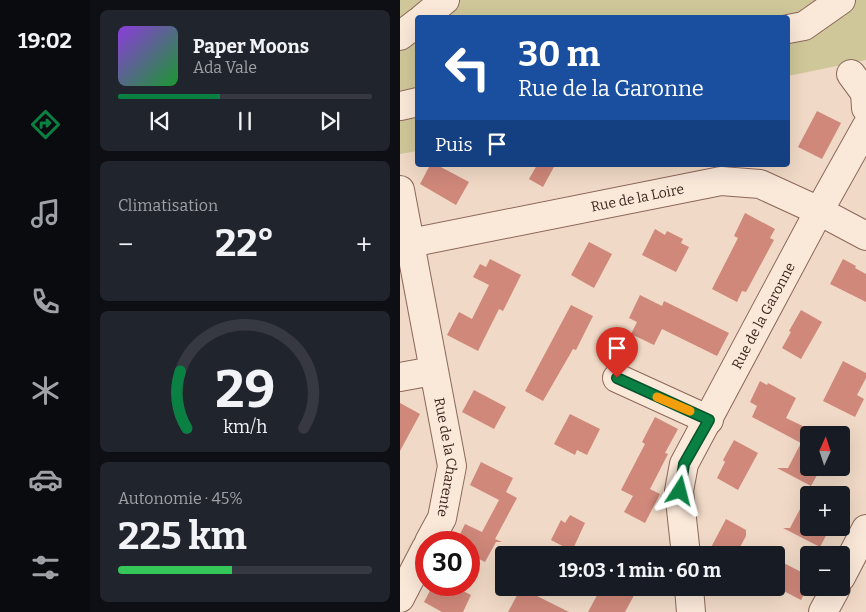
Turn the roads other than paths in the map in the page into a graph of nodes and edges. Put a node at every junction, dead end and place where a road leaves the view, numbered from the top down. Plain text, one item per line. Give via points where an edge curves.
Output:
1 (446, 0) edge
2 (841, 0) edge
3 (427, 15) edge
4 (415, 24) edge
5 (790, 29) edge
6 (400, 36) edge
7 (851, 74) dead end
8 (415, 103) edge
9 (400, 106) edge
10 (866, 108) edge
11 (866, 126) edge
12 (400, 190) edge
13 (819, 211) junction
14 (866, 236) edge
15 (405, 244) edge
16 (433, 371) junction
17 (400, 378) edge
18 (617, 378) dead end
19 (709, 420) junction
20 (866, 529) edge
21 (435, 531) edge
22 (685, 546) edge
23 (850, 560) edge
24 (415, 569) edge
25 (690, 596) edge
26 (832, 596) edge
27 (400, 598) edge
28 (691, 612) edge
29 (823, 612) edge

1 - 3 street
2 - 5 street via 804,26
4 - 6 street
7 - 10 street via 865,93
8 - 9 street
11 - 13 street, Rue de la Garonne
12 - 15 street, Rue de la Charente
13 - 14 street, Rue de la Loire
13 - 15 street, Rue de la Loire via 760,184 721,181
13 - 19 street, Rue de la Garonne
15 - 16 street, Rue de la Charente
16 - 17 street
16 - 21 street, Rue de la Charente via 452,466 442,518
18 - 19 street
19 - 22 street, Rue de la Garonne via 684,464 680,491
20 - 23 street
24 - 27 street
25 - 28 street
26 - 29 street

